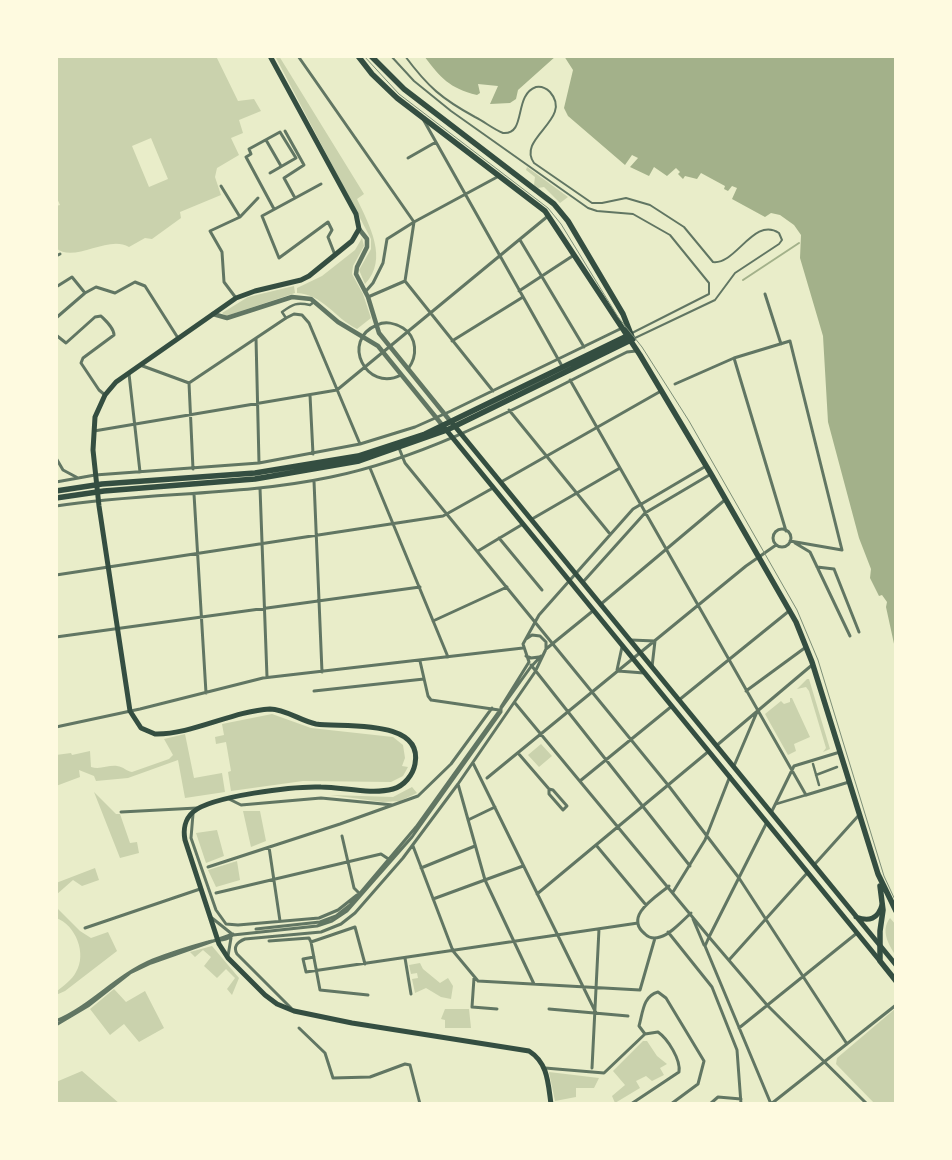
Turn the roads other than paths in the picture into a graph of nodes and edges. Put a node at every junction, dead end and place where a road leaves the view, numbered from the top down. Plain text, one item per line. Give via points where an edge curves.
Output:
1 (270, 56) edge
2 (298, 56) edge
3 (358, 56) edge
4 (371, 56) edge
5 (392, 56) edge
6 (405, 56) edge
7 (423, 119) junction
8 (285, 131) dead end
9 (266, 140) junction
10 (436, 142) junction
11 (408, 158) dead end
12 (281, 166) junction
13 (270, 173) dead end
14 (499, 176) junction
15 (321, 184) dead end
16 (221, 186) dead end
17 (465, 195) junction
18 (258, 198) dead end
19 (295, 198) junction
20 (274, 209) junction
21 (549, 215) junction
22 (240, 217) junction
23 (414, 222) junction
24 (359, 229) junction
25 (520, 240) junction
26 (335, 255) junction
27 (574, 255) junction
28 (500, 256) junction
29 (542, 276) junction
30 (405, 282) junction
31 (56, 287) edge
32 (366, 290) junction
33 (519, 291) junction
34 (85, 293) junction
35 (765, 294) dead end
36 (368, 297) junction
37 (523, 297) junction
38 (236, 298) junction
39 (315, 301) junction
40 (213, 314) junction
41 (430, 314) junction
42 (56, 318) edge
43 (286, 318) junction
44 (375, 323) junction
45 (620, 329) junction
46 (410, 331) junction
47 (56, 335) edge
48 (361, 335) junction
49 (178, 338) junction
50 (256, 338) junction
51 (452, 341) junction
52 (632, 343) junction
53 (781, 344) junction
54 (584, 347) junction
55 (390, 348) junction
56 (384, 353) junction
57 (734, 358) junction
58 (558, 360) junction
59 (140, 364) junction
60 (563, 368) junction
61 (408, 369) junction
62 (363, 370) junction
63 (129, 372) junction
64 (401, 375) junction
65 (570, 380) junction
66 (189, 383) junction
67 (675, 384) dead end
68 (337, 390) junction
69 (493, 391) junction
70 (661, 391) junction
71 (105, 395) junction
72 (310, 395) junction
73 (257, 404) junction
74 (509, 410) junction
75 (444, 414) junction
76 (191, 415) junction
77 (436, 418) junction
78 (135, 424) junction
79 (453, 424) junction
80 (445, 428) junction
81 (597, 428) junction
82 (93, 431) junction
83 (461, 434) junction
84 (453, 438) junction
85 (360, 444) junction
86 (399, 448) junction
87 (313, 454) junction
88 (546, 456) junction
89 (56, 458) edge
90 (402, 458) junction
91 (259, 463) junction
92 (707, 466) junction
93 (370, 468) junction
94 (620, 468) junction
95 (193, 469) junction
96 (140, 472) junction
97 (712, 474) junction
98 (95, 475) junction
99 (79, 478) junction
100 (314, 481) junction
101 (56, 482) edge
102 (500, 482) junction
103 (96, 485) junction
104 (494, 487) junction
105 (260, 488) junction
106 (56, 491) edge
107 (97, 492) junction
108 (576, 493) junction
109 (194, 494) junction
110 (56, 498) edge
111 (726, 499) junction
112 (98, 500) junction
113 (640, 504) junction
114 (56, 506) edge
115 (645, 513) junction
116 (447, 515) junction
117 (531, 520) junction
118 (394, 524) junction
119 (524, 524) junction
120 (786, 531) junction
121 (610, 534) junction
122 (318, 536) junction
123 (499, 538) junction
124 (790, 541) junction
125 (261, 543) junction
126 (776, 545) junction
127 (666, 550) junction
128 (478, 551) junction
129 (197, 553) junction
130 (760, 556) junction
131 (107, 567) junction
132 (817, 567) junction
133 (574, 573) junction
134 (56, 575) edge
135 (569, 580) junction
136 (582, 583) junction
137 (420, 587) junction
138 (507, 587) junction
139 (542, 590) dead end
140 (547, 597) dead end
141 (320, 600) junction
142 (551, 601) junction
143 (600, 605) junction
144 (698, 606) junction
145 (265, 608) junction
146 (594, 610) junction
147 (791, 610) junction
148 (201, 617) junction
149 (434, 621) junction
150 (535, 621) junction
151 (118, 629) junction
152 (859, 632) dead end
153 (850, 636) dead end
154 (56, 637) edge
155 (542, 637) junction
156 (630, 640) junction
157 (524, 641) junction
158 (656, 641) junction
159 (553, 644) junction
160 (623, 645) junction
161 (807, 647) junction
162 (523, 648) junction
163 (546, 649) junction
164 (640, 653) junction
165 (526, 656) junction
166 (541, 656) junction
167 (448, 657) junction
168 (633, 658) junction
169 (728, 660) junction
170 (420, 661) junction
171 (530, 664) junction
172 (813, 664) junction
173 (652, 668) junction
174 (617, 671) junction
175 (322, 672) junction
176 (536, 672) junction
177 (645, 674) junction
178 (267, 678) junction
179 (424, 678) junction
180 (314, 691) dead end
181 (746, 691) junction
182 (592, 692) junction
183 (206, 693) junction
184 (679, 700) junction
185 (515, 703) junction
186 (672, 706) junction
187 (492, 708) junction
188 (500, 710) junction
189 (130, 711) junction
190 (757, 711) junction
191 (567, 713) junction
192 (56, 727) edge
193 (540, 734) junction
194 (631, 739) junction
195 (716, 746) junction
196 (709, 751) junction
197 (840, 752) junction
198 (518, 753) junction
199 (605, 760) junction
200 (473, 763) junction
201 (813, 764) dead end
202 (733, 767) junction
203 (837, 767) dead end
204 (792, 772) junction
205 (816, 775) junction
206 (730, 776) junction
207 (488, 778) dead end
208 (580, 781) junction
209 (849, 782) junction
210 (458, 784) junction
211 (668, 785) junction
212 (820, 785) dead end
213 (549, 789) junction
214 (806, 795) junction
215 (229, 799) junction
216 (776, 804) junction
217 (395, 805) junction
218 (495, 807) junction
219 (642, 807) junction
220 (195, 810) junction
221 (121, 812) dead end
222 (771, 813) junction
223 (859, 815) junction
224 (468, 820) junction
225 (767, 821) junction
226 (618, 827) junction
227 (707, 835) junction
228 (342, 836) dead end
229 (413, 845) junction
230 (596, 845) junction
231 (475, 846) junction
232 (268, 847) junction
233 (390, 860) junction
234 (348, 862) junction
235 (524, 866) junction
236 (690, 866) junction
237 (814, 866) junction
238 (208, 867) dead end
239 (421, 868) junction
240 (808, 872) junction
241 (878, 874) junction
242 (739, 878) junction
243 (274, 879) junction
244 (485, 880) junction
245 (668, 886) junction
246 (200, 889) junction
247 (673, 892) junction
248 (216, 893) dead end
249 (360, 894) junction
250 (538, 894) junction
251 (433, 899) junction
252 (882, 901) junction
253 (646, 905) junction
254 (896, 911) edge
255 (691, 913) junction
256 (856, 917) junction
257 (211, 918) junction
258 (766, 919) junction
259 (280, 921) junction
260 (638, 923) junction
261 (85, 928) dead end
262 (599, 929) junction
263 (668, 932) junction
264 (857, 932) junction
265 (233, 935) junction
266 (558, 936) junction
267 (709, 937) junction
268 (655, 938) junction
269 (217, 940) junction
270 (269, 942) dead end
271 (311, 942) junction
272 (514, 942) junction
273 (705, 946) junction
274 (880, 946) junction
275 (453, 951) junction
276 (314, 957) junction
277 (228, 958) junction
278 (405, 958) junction
279 (729, 960) junction
280 (880, 961) junction
281 (365, 964) junction
282 (896, 965) edge
283 (316, 970) junction
284 (803, 976) junction
285 (474, 978) junction
286 (896, 980) edge
287 (534, 984) junction
288 (583, 988) junction
289 (595, 988) junction
290 (411, 994) dead end
291 (368, 995) dead end
292 (767, 1005) junction
293 (895, 1006) edge
294 (497, 1009) dead end
295 (549, 1009) dead end
296 (294, 1011) junction
297 (596, 1013) junction
298 (628, 1016) dead end
299 (56, 1023) edge
300 (299, 1028) dead end
301 (739, 1028) junction
302 (645, 1034) junction
303 (847, 1044) junction
304 (824, 1062) junction
305 (545, 1068) junction
306 (592, 1068) dead end
307 (741, 1099) junction
308 (632, 1103) edge
309 (420, 1104) edge
310 (552, 1104) edge
311 (671, 1104) edge
312 (710, 1104) edge
313 (741, 1104) edge
314 (771, 1104) edge
315 (867, 1104) edge

1 - 24 main road via 356,214
2 - 23 street
3 - 7 main road via 386,88
4 - 52 main road via 404,89 554,204 568,221 623,314
5 - 52 lane via 414,81 451,111 588,208 633,214 677,241 709,283 709,294
6 - 52 lane via 439,96 503,133 508,134 515,129 527,92 536,87 546,89 554,99 556,109 553,119 532,146 530,154 534,163 592,202 626,198 650,204 684,227 713,262 724,260 764,231 770,229 779,233 782,240 779,244 735,272 715,300
7 - 10 street
7 - 14 main road
8 - 19 street via 304,165 284,178
9 - 12 street
9 - 12 street via 280,132 296,158
9 - 20 street via 249,149 252,154 246,157
10 - 11 street
10 - 17 street
12 - 13 street
14 - 17 street
14 - 21 main road
15 - 19 street
16 - 22 street
17 - 23 street
17 - 28 street
18 - 22 street
19 - 20 street
20 - 26 street via 262,216 279,258 328,222 332,230 328,237
21 - 25 street
21 - 27 main road
22 - 38 street via 210,231 222,252 224,282
23 - 30 street
23 - 32 street via 387,239 383,263 374,283
24 - 26 main road via 352,241
24 - 32 street via 368,243 356,274
25 - 28 street
25 - 29 street
26 - 38 main road via 305,279 255,290
27 - 29 street
27 - 45 main road
28 - 33 street
28 - 41 street
29 - 33 street
29 - 54 street
30 - 36 street
30 - 41 street
31 - 34 street via 72,277
32 - 36 street
33 - 37 street
34 - 42 street
34 - 49 street via 96,287 115,293 135,282 145,286
35 - 53 street
36 - 44 street
37 - 51 street
37 - 58 street
38 - 40 main road
39 - 40 street via 296,296 227,318
39 - 43 street via 310,305 292,304 282,312
39 - 48 street via 338,322
40 - 49 main road
41 - 46 street
41 - 51 street
43 - 50 street
43 - 68 street via 302,315 309,323
44 - 46 street via 393,324
44 - 48 street
44 - 55 street
45 - 52 main road
45 - 54 street
46 - 55 street
46 - 61 street via 415,350
47 - 71 street via 66,343 98,316 113,330 112,337 81,363
48 - 56 street
48 - 62 street via 358,350
49 - 59 main road
50 - 66 street
50 - 73 street
51 - 69 street
52 - 60 main road
52 - 65 street via 627,352
52 - 70 main road
52 - 79 main road
53 - 57 street
53 - 124 street via 790,341 842,550
54 - 58 street
55 - 56 street
55 - 61 street
56 - 62 street
56 - 64 street
57 - 67 street
57 - 120 street
58 - 60 street
58 - 69 street
59 - 63 main road
59 - 66 street
60 - 79 main road
61 - 75 street
62 - 64 street via 382,378
62 - 68 street
63 - 71 main road
63 - 78 street
64 - 77 street
65 - 74 street
65 - 81 street
66 - 76 street
68 - 72 street
68 - 85 street
69 - 75 street
70 - 81 street
70 - 92 main road
71 - 82 main road via 95,417
72 - 73 street
72 - 87 street
73 - 76 street
73 - 91 street
74 - 83 street
74 - 88 street
75 - 77 street
75 - 79 street
76 - 78 street
76 - 95 street
77 - 80 street
77 - 85 street
78 - 82 street
78 - 96 street
79 - 80 main road
79 - 83 main road
80 - 84 main road
80 - 86 main road
80 - 103 main road via 320,464 238,475
81 - 88 street
81 - 94 street
82 - 98 main road
83 - 84 street
83 - 102 main road
84 - 90 street
84 - 104 main road
85 - 87 street
86 - 90 street
86 - 107 main road via 360,461 273,477
87 - 91 street
88 - 102 street
88 - 108 street
89 - 99 street via 64,470
90 - 93 street
90 - 116 street
91 - 95 street
92 - 97 main road
92 - 113 street
93 - 100 street
93 - 118 street
94 - 108 street
94 - 113 street
95 - 96 street
96 - 98 street
97 - 111 main road
97 - 115 street
98 - 99 street
98 - 103 main road
99 - 101 street
100 - 105 street
100 - 122 street
102 - 117 main road
103 - 106 main road
103 - 107 main road
104 - 116 street
104 - 119 main road
105 - 109 street
105 - 125 street
107 - 110 main road
107 - 112 main road
108 - 117 street
108 - 121 street
109 - 112 street
109 - 129 street
111 - 127 street
111 - 130 main road
112 - 114 street
112 - 131 main road
113 - 115 street
113 - 121 street
115 - 127 street
115 - 136 street
116 - 118 street
116 - 128 street
117 - 133 main road
118 - 122 street
118 - 137 street
119 - 123 street
119 - 135 main road
120 - 124 street
120 - 126 street via 776,532 773,540
121 - 133 street
122 - 125 street
122 - 141 street
123 - 128 street
123 - 139 street
124 - 126 street via 784,546
124 - 132 street via 810,552
125 - 129 street
125 - 145 street
126 - 130 street
127 - 143 street
127 - 144 street
128 - 138 street
129 - 131 street
129 - 148 street
130 - 144 street
130 - 147 main road
131 - 134 street
131 - 151 main road
132 - 152 street via 834,569
132 - 153 street
133 - 135 street
133 - 136 main road
135 - 136 main road
135 - 142 street
135 - 146 main road
136 - 143 main road
137 - 141 street
137 - 149 street
138 - 149 street
138 - 150 street
140 - 142 street
141 - 145 street
141 - 175 street
142 - 150 street
143 - 156 main road
144 - 158 street
144 - 169 street
145 - 148 street
145 - 178 street
146 - 159 street
146 - 160 main road
147 - 161 main road
147 - 169 street
148 - 151 street
148 - 183 street
149 - 167 street
150 - 157 street
150 - 159 street
151 - 154 street
151 - 189 main road
155 - 157 street via 532,635
155 - 159 street
155 - 163 street
156 - 158 street
156 - 164 main road
157 - 162 street
158 - 164 street
158 - 173 street
159 - 163 street
159 - 182 street
160 - 168 main road
160 - 174 street
161 - 172 main road
161 - 181 street
162 - 165 street
162 - 167 street
163 - 166 street
163 - 176 street
164 - 168 street
164 - 173 main road
165 - 166 street
165 - 171 street
166 - 171 street
167 - 170 street
168 - 174 street
168 - 177 main road
169 - 181 street
169 - 184 street
170 - 175 street
170 - 179 street
171 - 176 street
171 - 188 street
172 - 190 street
172 - 197 main road
173 - 184 main road
174 - 177 street
174 - 182 street
175 - 178 street
176 - 185 street
176 - 191 street
177 - 186 main road
178 - 183 street
179 - 180 street
179 - 187 street via 431,700
181 - 190 street
182 - 191 street
182 - 194 street
183 - 189 street
184 - 195 main road
185 - 193 street
185 - 200 street
186 - 194 street
186 - 196 main road
187 - 188 street
187 - 217 street via 456,758 430,785 418,796
188 - 233 street
188 - 265 street via 476,750 415,832 348,911 316,926
189 - 192 street
189 - 215 main road via 142,729 158,734 274,709 317,724 392,730 406,738 415,754 415,764 409,777 392,789 310,787
190 - 195 street
190 - 202 street
190 - 204 street
191 - 193 street
191 - 199 street
193 - 198 street
193 - 208 street
194 - 199 street
194 - 211 street
195 - 202 main road
196 - 206 main road
196 - 211 street
197 - 204 street via 794,766
197 - 209 main road
198 - 207 street
198 - 213 street
199 - 208 street
199 - 219 street
200 - 210 street
200 - 218 street
201 - 205 street
202 - 222 main road
203 - 205 street
204 - 214 street
204 - 216 street
205 - 212 street
206 - 225 main road
206 - 227 street
208 - 226 street
209 - 214 street
209 - 223 main road
210 - 224 street
210 - 229 street
211 - 219 street
211 - 227 street
213 - 213 street via 549,794 563,810 567,806
214 - 216 street
215 - 217 street via 241,805 320,798
215 - 220 main road
216 - 222 street
217 - 232 street
218 - 224 street
218 - 235 street
219 - 226 street
219 - 236 street
220 - 221 street
220 - 246 main road via 186,822 184,837
220 - 259 street via 191,838 214,906 223,922 230,925
222 - 237 main road
223 - 237 street
223 - 241 main road
224 - 231 street
225 - 240 main road
225 - 242 street
226 - 230 street
226 - 245 street
227 - 236 street
227 - 242 street
228 - 234 street
229 - 239 street
229 - 296 street via 355,913 341,924 318,932 245,940 237,944 237,954
230 - 250 street
230 - 253 street
231 - 239 street
231 - 244 street
232 - 238 street
232 - 243 street
233 - 234 street via 381,854
233 - 249 street
234 - 243 street
234 - 249 street via 354,888
235 - 244 street
235 - 250 street
236 - 247 street
237 - 256 main road
239 - 251 street
240 - 258 street
240 - 264 main road
241 - 252 main road
241 - 254 main road
242 - 258 street
242 - 267 street
243 - 248 street
243 - 259 street
244 - 251 street
244 - 272 street
245 - 247 street
245 - 253 street
246 - 257 main road
246 - 261 street
247 - 255 street
249 - 259 street via 324,916
249 - 265 street via 347,908 326,920
250 - 266 street
251 - 275 street
252 - 256 main road via 872,919
252 - 274 main road
253 - 260 street via 638,915
255 - 263 street
255 - 267 street
255 - 273 street
256 - 274 main road
257 - 265 street
257 - 269 main road
258 - 279 street
258 - 284 street
260 - 262 street
260 - 268 street via 645,934
262 - 266 street
262 - 289 street
263 - 268 street
263 - 307 street via 712,987 737,1050
264 - 280 main road
264 - 284 street
265 - 269 street
265 - 277 street via 228,945
266 - 272 street
266 - 288 street
267 - 273 street
267 - 279 street
268 - 289 street via 640,990
269 - 277 main road
269 - 299 street via 126,976 88,1006
269 - 299 street via 130,970
270 - 271 street via 309,938
271 - 276 street
271 - 281 street via 355,927
272 - 275 street
272 - 287 street
273 - 301 street
274 - 280 main road
274 - 282 main road
275 - 278 street
275 - 285 street
276 - 283 street
276 - 283 street via 303,959 306,972
277 - 296 main road via 271,1000
278 - 281 street
278 - 290 street
279 - 292 street
280 - 286 main road
281 - 283 street
283 - 291 street via 320,990
284 - 292 street
284 - 303 street
285 - 287 street
285 - 294 street via 472,1006
287 - 288 street
288 - 289 street
288 - 297 street
289 - 297 street
292 - 301 street
292 - 304 street
293 - 303 street
295 - 297 street
296 - 305 main road via 524,1049 539,1058
297 - 298 street
297 - 306 street
300 - 309 street via 325,1053 333,1078 370,1077 410,1065
301 - 314 street
302 - 305 street via 604,1073
302 - 308 street via 658,1032 664,1037 680,1062 680,1069 675,1077
302 - 311 street via 639,1026 646,1000 650,994 658,992 666,998 704,1061 698,1084
303 - 304 street
304 - 314 street
304 - 315 street
305 - 310 main road
307 - 312 street via 718,1097
307 - 313 street

